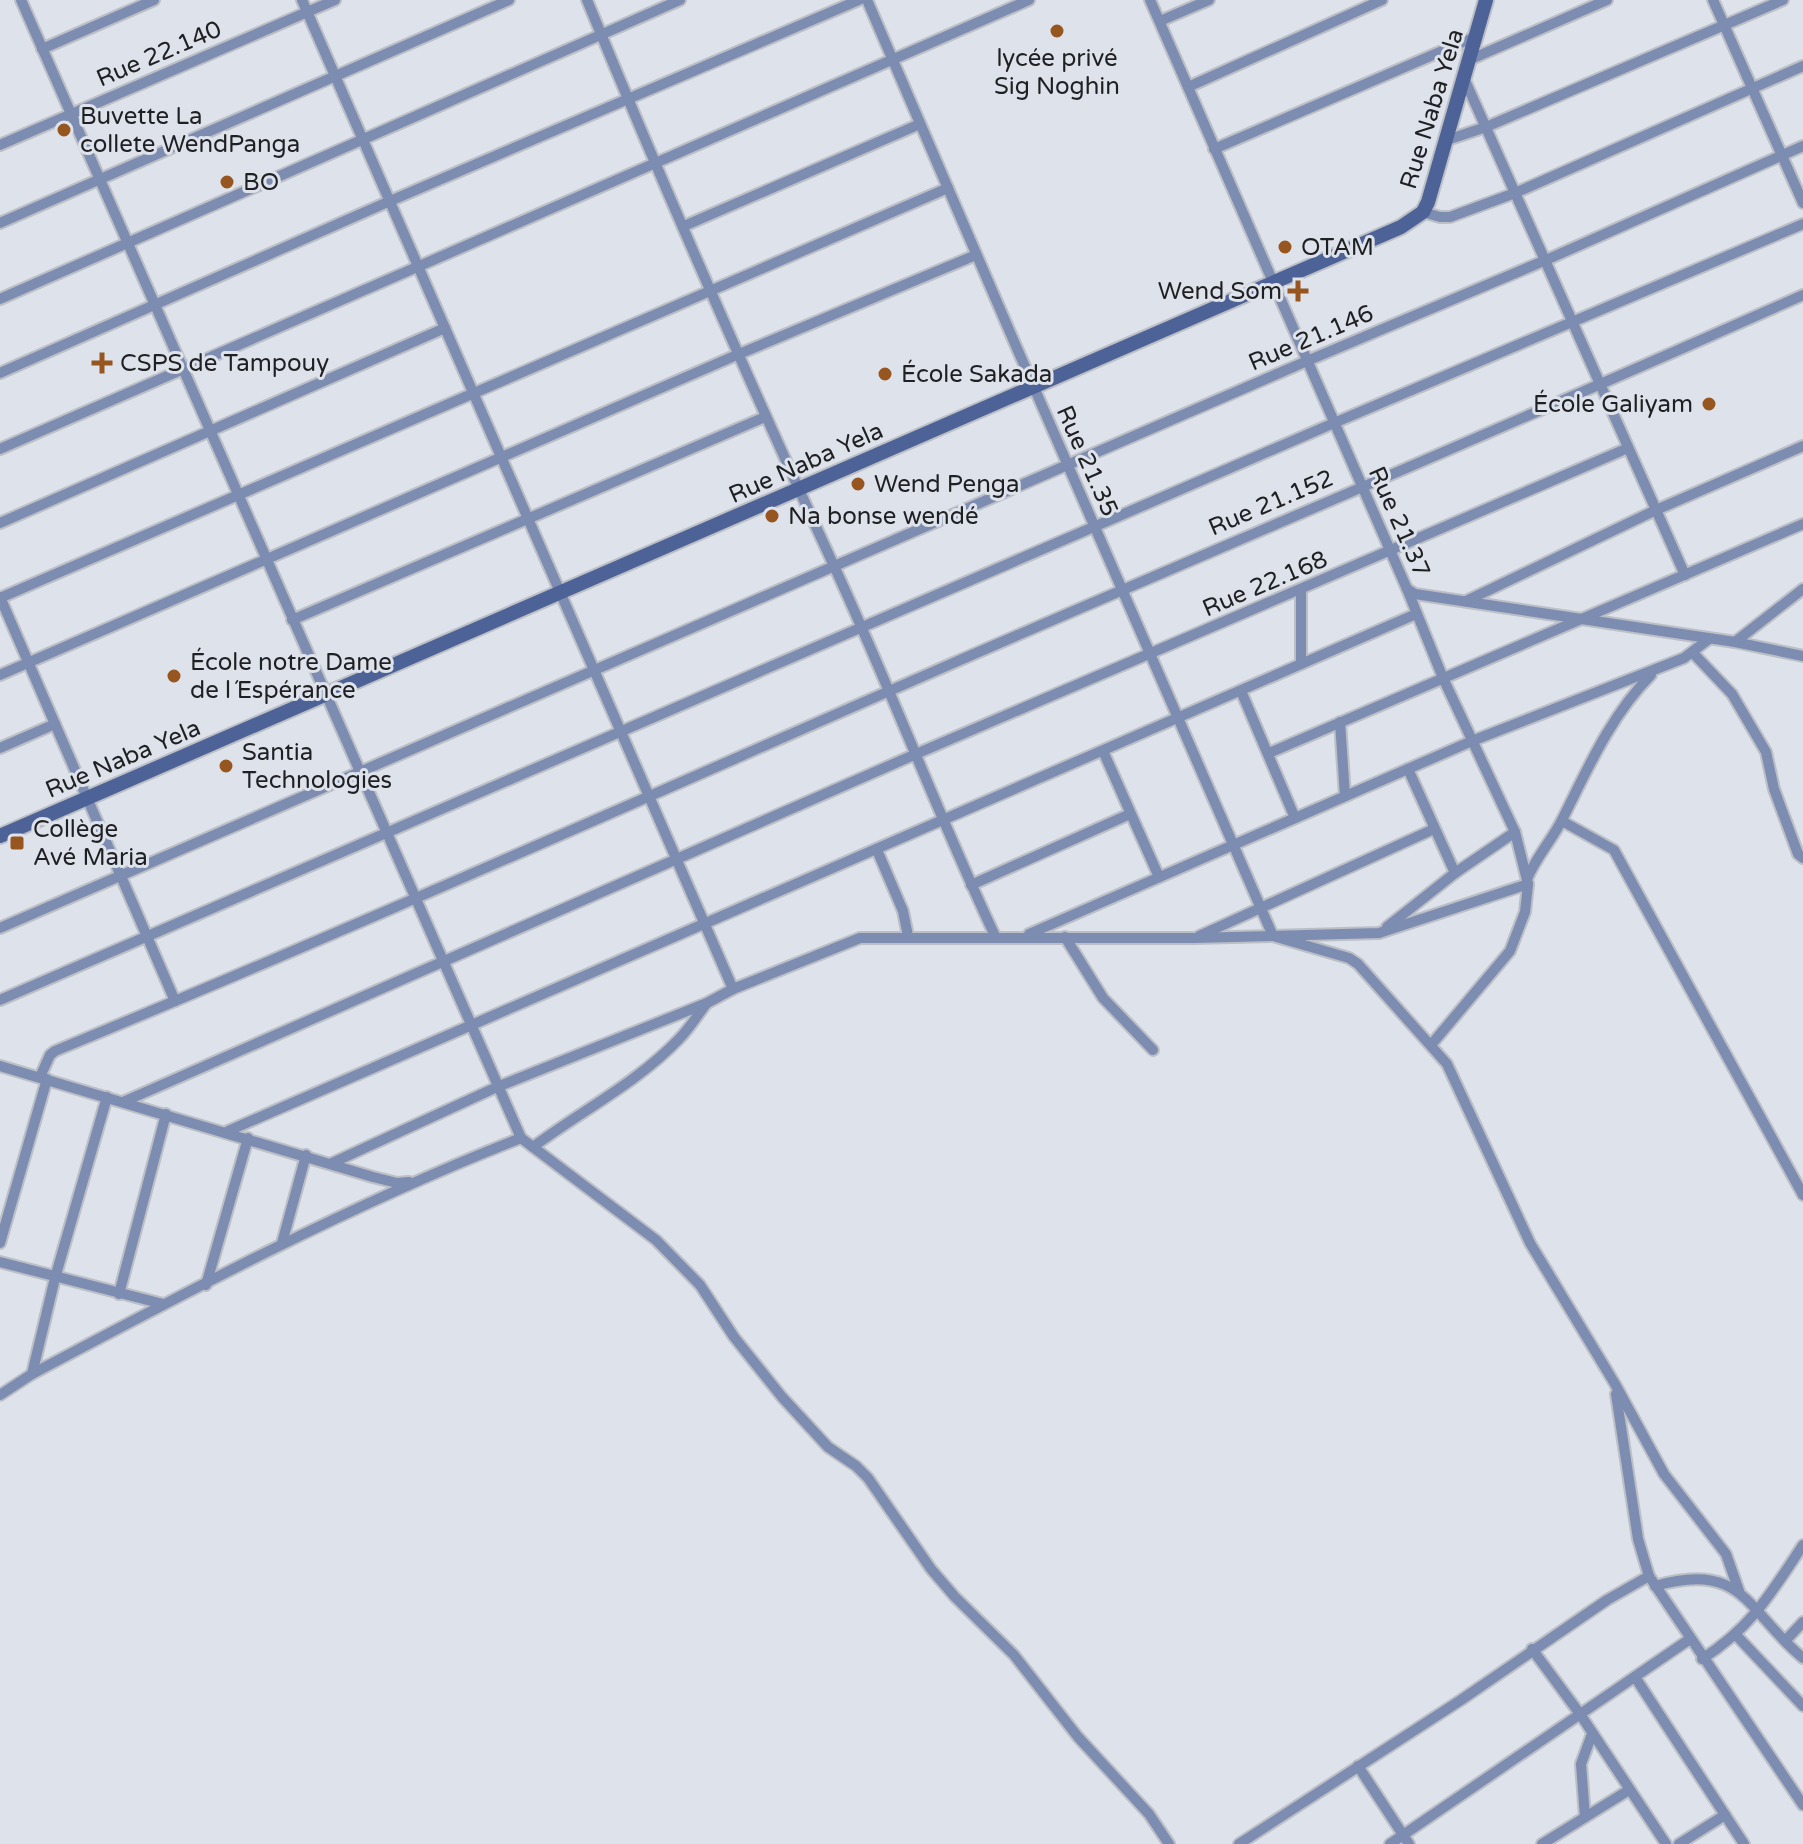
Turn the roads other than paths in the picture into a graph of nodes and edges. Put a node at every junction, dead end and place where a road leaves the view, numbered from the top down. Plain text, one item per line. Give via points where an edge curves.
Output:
1 (21, 0) edge
2 (154, 0) edge
3 (302, 0) edge
4 (335, 0) edge
5 (509, 0) edge
6 (587, 0) edge
7 (680, 0) edge
8 (859, 0) edge
9 (867, 0) edge
10 (1029, 0) edge
11 (1150, 0) edge
12 (1209, 0) edge
13 (1382, 0) edge
14 (1486, 0) edge
15 (1607, 0) edge
16 (1713, 0) edge
17 (1783, 0) edge
18 (308, 12) junction
19 (1160, 21) junction
20 (1724, 25) junction
21 (601, 34) junction
22 (1477, 36) junction
23 (42, 49) junction
24 (892, 59) junction
25 (1469, 60) junction
26 (1803, 66) edge
27 (335, 75) junction
28 (1463, 76) junction
29 (1188, 87) junction
30 (1751, 88) junction
31 (630, 99) junction
32 (71, 114) junction
33 (920, 124) junction
34 (1486, 127) junction
35 (362, 138) junction
36 (1447, 140) junction
37 (1, 143) edge
38 (1803, 146) edge
39 (1214, 149) junction
40 (1781, 155) junction
41 (656, 162) junction
42 (99, 180) junction
43 (948, 188) junction
44 (1515, 193) junction
45 (390, 201) junction
46 (1803, 203) edge
47 (1423, 212) junction
48 (0, 223) edge
49 (1803, 224) edge
50 (684, 226) junction
51 (127, 241) junction
52 (976, 255) junction
53 (1546, 260) junction
54 (418, 267) junction
55 (1272, 282) junction
56 (711, 291) junction
57 (1803, 295) edge
58 (0, 299) edge
59 (156, 306) junction
60 (1572, 322) junction
61 (445, 328) junction
62 (739, 354) junction
63 (1307, 361) junction
64 (183, 368) junction
65 (0, 373) edge
66 (1600, 385) junction
67 (1033, 387) junction
68 (473, 393) junction
69 (765, 417) junction
70 (1334, 423) junction
71 (211, 433) junction
72 (1803, 446) edge
73 (1628, 448) junction
74 (0, 449) edge
75 (502, 459) junction
76 (1067, 465) junction
77 (1362, 486) junction
78 (798, 491) junction
79 (238, 495) junction
80 (1656, 510) junction
81 (527, 517) junction
82 (0, 523) edge
83 (1803, 524) edge
84 (1094, 528) junction
85 (1390, 551) junction
86 (266, 560) junction
87 (834, 566) junction
88 (1685, 575) junction
89 (1407, 589) junction
90 (1803, 589) edge
91 (1122, 590) junction
92 (1301, 590) junction
93 (561, 594) junction
94 (0, 597) edge
95 (1464, 601) junction
96 (1416, 614) junction
97 (1583, 618) junction
98 (292, 620) junction
99 (862, 629) junction
100 (1709, 639) junction
101 (1735, 642) junction
102 (1693, 653) junction
103 (1152, 654) junction
104 (1803, 656) edge
105 (29, 663) junction
106 (1301, 664) junction
107 (594, 670) junction
108 (1655, 671) junction
109 (0, 675) edge
110 (1443, 678) junction
111 (888, 691) junction
112 (1241, 691) junction
113 (326, 696) junction
114 (1180, 717) junction
115 (1340, 722) junction
116 (55, 724) junction
117 (621, 733) junction
118 (1472, 741) junction
119 (0, 748) edge
120 (1103, 751) junction
121 (1269, 753) junction
122 (916, 754) junction
123 (1408, 769) junction
124 (359, 772) junction
125 (1345, 796) junction
126 (649, 797) junction
127 (87, 799) junction
128 (1130, 814) junction
129 (1295, 818) junction
130 (942, 821) junction
131 (1562, 821) junction
132 (1434, 829) junction
133 (1515, 832) junction
134 (386, 835) junction
135 (0, 836) edge
136 (1234, 845) junction
137 (877, 850) junction
138 (1803, 858) edge
139 (677, 861) junction
140 (1455, 873) junction
141 (121, 876) junction
142 (1159, 877) junction
143 (1528, 882) junction
144 (971, 885) junction
145 (414, 898) junction
146 (1261, 908) junction
147 (704, 923) junction
148 (0, 928) edge
149 (1379, 933) junction
150 (908, 936) junction
151 (1273, 936) junction
152 (1023, 937) junction
153 (1065, 937) junction
154 (148, 938) junction
155 (996, 938) junction
156 (1194, 938) junction
157 (441, 961) junction
158 (733, 989) junction
159 (0, 1000) edge
160 (175, 1001) junction
161 (707, 1003) junction
162 (469, 1024) junction
163 (1431, 1045) junction
164 (1153, 1050) dead end
165 (0, 1066) edge
166 (44, 1078) junction
167 (497, 1087) junction
168 (107, 1097) junction
169 (123, 1102) junction
170 (166, 1114) junction
171 (228, 1131) junction
172 (248, 1138) junction
173 (521, 1138) junction
174 (533, 1147) junction
175 (306, 1155) junction
176 (332, 1163) junction
177 (417, 1181) junction
178 (1803, 1195) edge
179 (0, 1243) edge
180 (282, 1243) junction
181 (0, 1262) edge
182 (55, 1278) junction
183 (206, 1285) junction
184 (119, 1294) junction
185 (163, 1304) junction
186 (32, 1374) junction
187 (1615, 1384) junction
188 (0, 1395) edge
189 (1803, 1545) edge
190 (1652, 1581) junction
191 (1739, 1591) junction
192 (1759, 1611) junction
193 (1803, 1622) edge
194 (1736, 1635) junction
195 (1690, 1639) junction
196 (1786, 1640) junction
197 (1532, 1649) junction
198 (1803, 1658) edge
199 (1702, 1659) junction
200 (1635, 1677) junction
201 (1803, 1706) edge
202 (1580, 1714) junction
203 (1592, 1734) junction
204 (1358, 1766) junction
205 (1629, 1790) junction
206 (1803, 1805) edge
207 (1725, 1815) junction
208 (1585, 1817) junction
209 (1406, 1841) edge
210 (1169, 1844) edge
211 (1239, 1844) edge
212 (1390, 1844) edge
213 (1542, 1844) edge
214 (1666, 1844) edge
215 (1679, 1844) edge
216 (1744, 1844) edge

1 - 23 street
2 - 23 street
3 - 18 street
4 - 18 street, Rue 22.140
5 - 27 street
6 - 21 street
7 - 21 street
8 - 31 street
9 - 24 street, Rue 21.35
10 - 24 street
11 - 19 street, Rue 21.37
12 - 19 street
13 - 29 street
14 - 22 street, Rue Naba Yela
15 - 25 street
16 - 20 street
17 - 20 street
18 - 27 street
18 - 32 street, Rue 22.140
19 - 29 street, Rue 21.37
20 - 30 street
20 - 34 street
21 - 31 street
21 - 35 street
22 - 25 street, Rue Naba Yela
22 - 39 street
23 - 32 street
24 - 33 street, Rue 21.35
24 - 41 street
25 - 28 street, Rue Naba Yela
26 - 30 street
27 - 35 street
27 - 42 street
28 - 34 street
28 - 36 street, Rue Naba Yela
29 - 39 street, Rue 21.37
30 - 40 street
30 - 44 street
31 - 41 street
31 - 45 street
32 - 37 street, Rue 22.140
32 - 42 street
33 - 43 street, Rue 21.35
33 - 50 street
34 - 36 street
34 - 44 street
35 - 45 street
35 - 51 street
36 - 47 street, Rue Naba Yela
38 - 40 street, Rue 21.146
39 - 55 street, Rue 21.37
40 - 46 street
40 - 53 street, Rue 21.146
41 - 50 street
41 - 54 street
42 - 48 street
42 - 51 street
43 - 52 street, Rue 21.35
43 - 56 street
44 - 47 street via 1450,217
44 - 53 street
45 - 54 street
45 - 59 street
47 - 55 street, Rue Naba Yela via 1401,227
49 - 60 street
50 - 56 street
51 - 58 street
51 - 59 street
52 - 62 street
52 - 67 street, Rue 21.35
53 - 60 street
53 - 63 street, Rue 21.146
54 - 61 street
54 - 64 street
55 - 63 street, Rue 21.37
55 - 67 street, Rue Naba Yela
56 - 62 street
56 - 68 street
57 - 66 street, Rue 21.152
59 - 64 street
59 - 65 street
60 - 66 street
60 - 70 street
61 - 68 street
61 - 71 street
62 - 69 street
62 - 75 street
63 - 70 street, Rue 21.37
63 - 76 street, Rue 21.146
64 - 71 street
64 - 74 street
66 - 73 street
66 - 77 street, Rue 21.152
67 - 76 street, Rue 21.35
67 - 78 street, Rue Naba Yela
68 - 75 street
68 - 79 street
69 - 78 street
69 - 81 street
70 - 77 street, Rue 21.37
70 - 84 street
71 - 79 street
71 - 82 street
72 - 80 street
73 - 80 street
73 - 85 street, Rue 22.168
75 - 81 street
75 - 86 street
76 - 84 street, Rue 21.35
76 - 87 street, Rue 21.146
77 - 85 street, Rue 21.37
77 - 91 street, Rue 21.152
78 - 87 street
78 - 93 street, Rue Naba Yela
79 - 86 street
79 - 94 street
80 - 88 street
80 - 95 street
81 - 93 street
81 - 98 street
83 - 88 street
84 - 91 street, Rue 21.35
84 - 99 street
85 - 89 street, Rue 21.37
85 - 92 street, Rue 22.168
86 - 98 street
86 - 105 street
87 - 99 street
87 - 107 street, Rue 21.146
88 - 97 street
89 - 95 street
89 - 96 street, Rue 21.37
90 - 101 street
91 - 103 street, Rue 21.35
91 - 111 street, Rue 21.152
92 - 103 street, Rue 22.168
92 - 106 street
93 - 107 street
93 - 113 street, Rue Naba Yela
94 - 105 street
95 - 97 street
96 - 106 street
96 - 110 street, Rue 21.37
97 - 100 street
97 - 110 street
98 - 113 street
99 - 111 street
99 - 117 street
100 - 101 street
100 - 102 street
101 - 104 street
102 - 108 street
102 - 138 street via 1732,694 1766,752 1774,789
103 - 114 street, Rue 21.35
103 - 122 street, Rue 22.168
105 - 109 street
105 - 116 street
106 - 112 street
107 - 117 street
107 - 124 street, Rue 21.146
108 - 118 street
108 - 131 street via 1638,687 1587,767
110 - 115 street
110 - 118 street, Rue 21.37
111 - 122 street
111 - 126 street, Rue 21.152
112 - 114 street
112 - 121 street
113 - 124 street
113 - 127 street, Rue Naba Yela
114 - 120 street
114 - 136 street, Rue 21.35
115 - 121 street
115 - 125 street
116 - 119 street
116 - 127 street
117 - 126 street
117 - 134 street
118 - 123 street
118 - 133 street, Rue 21.37
120 - 128 street
120 - 130 street
121 - 129 street
122 - 130 street
122 - 139 street, Rue 22.168
123 - 125 street
123 - 132 street
124 - 134 street
124 - 141 street, Rue 21.146
125 - 129 street
126 - 139 street
126 - 145 street, Rue 21.152
127 - 135 street, Rue Naba Yela
127 - 141 street
128 - 142 street
128 - 144 street
129 - 136 street
130 - 137 street
130 - 144 street
131 - 143 street via 1533,864
131 - 178 street via 1614,850
132 - 140 street
132 - 146 street
133 - 140 street
133 - 143 street, Rue 21.37
134 - 145 street
134 - 154 street
136 - 142 street
136 - 146 street, Rue 21.35
137 - 147 street
137 - 150 street
139 - 147 street
139 - 157 street, Rue 22.168
140 - 149 street
141 - 148 street, Rue 21.146
141 - 154 street
142 - 152 street
143 - 149 street
143 - 163 street, Rue 21.37 via 1525,912 1510,951
144 - 155 street
145 - 157 street
145 - 160 street, Rue 21.152
146 - 151 street, Rue 21.35
146 - 156 street
147 - 158 street
147 - 162 street
149 - 151 street
150 - 155 street
150 - 158 street via 860,938
151 - 156 street
151 - 163 street via 1358,964
152 - 153 street
152 - 155 street
153 - 156 street
153 - 164 street via 1107,1004
154 - 159 street
154 - 160 street
157 - 162 street
157 - 169 street, Rue 22.168
158 - 161 street
160 - 166 street, Rue 21.152 via 55,1051
161 - 167 street
161 - 174 street via 680,1038 619,1090
162 - 167 street
162 - 171 street
163 - 187 street via 1447,1064 1530,1243
165 - 166 street
166 - 168 street
166 - 179 street
167 - 173 street
167 - 176 street
168 - 169 street
168 - 182 street
169 - 170 street
170 - 171 street
170 - 184 street
171 - 172 street
172 - 175 street
172 - 183 street
173 - 174 street
173 - 177 street
174 - 210 street via 656,1240 700,1285 759,1370 828,1447 868,1478 931,1569 1014,1655
175 - 176 street
175 - 180 street
176 - 177 street via 397,1183
177 - 180 street
180 - 183 street
181 - 182 street
182 - 184 street
182 - 186 street
183 - 185 street
184 - 185 street
185 - 186 street
186 - 188 street
187 - 190 street via 1638,1539
187 - 191 street via 1664,1474 1726,1554
189 - 192 street
190 - 191 street via 1719,1581
190 - 195 street
190 - 197 street via 1607,1600
191 - 192 street
192 - 194 street
192 - 196 street
193 - 196 street
194 - 199 street
194 - 201 street
195 - 199 street
195 - 200 street
196 - 198 street
197 - 202 street
197 - 204 street
199 - 206 street
200 - 202 street
200 - 207 street
202 - 203 street
202 - 209 street
203 - 205 street
203 - 208 street via 1581,1764
204 - 209 street
204 - 211 street
205 - 208 street
205 - 214 street
207 - 215 street
207 - 216 street
208 - 213 street
209 - 212 street

